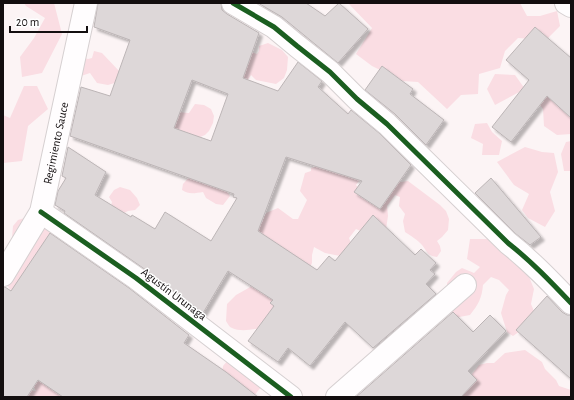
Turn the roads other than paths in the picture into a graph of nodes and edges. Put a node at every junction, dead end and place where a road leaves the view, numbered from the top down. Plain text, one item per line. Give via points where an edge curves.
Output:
1 (86, 3) edge
2 (233, 3) edge
3 (566, 3) edge
4 (571, 6) edge
5 (41, 212) junction
6 (3, 275) edge
7 (465, 285) dead end
8 (571, 303) edge
9 (291, 397) edge
10 (337, 397) edge

1 - 5 street, Regimiento Sauce
2 - 8 street via 274,27 330,72
3 - 4 street
5 - 6 street, Regimiento Sauce
5 - 9 street, Agustín Urunaga via 136,278
7 - 10 street

